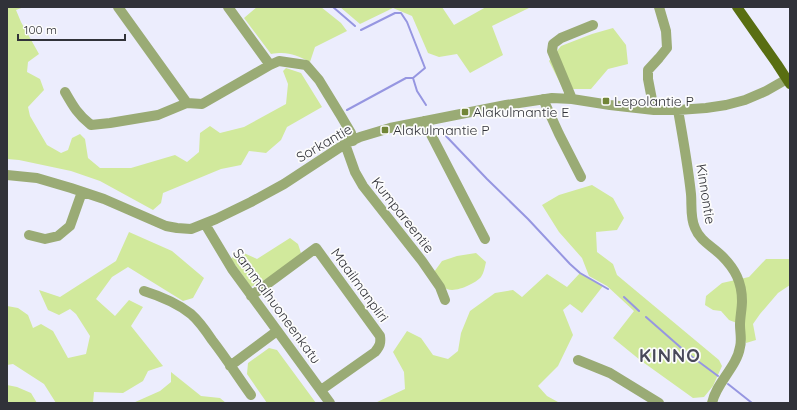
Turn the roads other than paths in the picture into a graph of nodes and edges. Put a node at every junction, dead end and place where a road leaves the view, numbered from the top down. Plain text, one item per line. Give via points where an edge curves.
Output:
1 (118, 7) edge
2 (228, 7) edge
3 (659, 7) edge
4 (737, 7) edge
5 (593, 24) dead end
6 (270, 65) junction
7 (788, 82) edge
8 (65, 92) dead end
9 (543, 99) junction
10 (572, 99) junction
11 (187, 103) junction
12 (654, 110) junction
13 (678, 110) junction
14 (424, 121) junction
15 (349, 142) junction
16 (7, 174) edge
17 (581, 177) dead end
18 (82, 192) junction
19 (205, 224) junction
20 (29, 236) dead end
21 (485, 240) dead end
22 (144, 291) dead end
23 (251, 296) junction
24 (446, 300) dead end
25 (277, 331) junction
26 (578, 360) dead end
27 (230, 366) junction
28 (321, 390) junction
29 (251, 395) dead end
30 (330, 403) edge
31 (659, 403) edge
32 (712, 403) edge

1 - 11 street
2 - 6 street
3 - 12 street via 666,31 667,48 648,70
4 - 7 main road
5 - 10 street via 553,44 552,50
6 - 11 street via 202,104
6 - 15 street, Kumpareentie via 279,61 306,65 319,80 351,133
7 - 13 street, Sorkantie via 726,105
8 - 11 street via 73,107 91,125 158,115
9 - 10 street, Sorkantie
9 - 14 street, Sorkantie
9 - 17 street
10 - 12 street, Sorkantie
12 - 13 street, Sorkantie
13 - 32 street, Kinnontie via 694,226 702,239 721,255 740,281 742,300 739,355
14 - 15 street, Sorkantie via 390,128
14 - 21 street
15 - 19 street, Sorkantie via 284,184
15 - 24 street, Kumpareentie via 355,172 363,186 422,261
16 - 18 street, Sorkantie via 37,178
18 - 19 street, Sorkantie via 166,226 191,229
18 - 20 street via 70,226 58,236 44,239
19 - 23 street, Sammalhuoneenkatu
22 - 27 street via 161,297 191,314
23 - 25 street, Sammalhuoneenkatu
23 - 28 street, Maailmanpiiri via 316,248 380,336 381,343 375,352
25 - 27 street
25 - 28 street, Sammalhuoneenkatu
26 - 31 street via 610,373
27 - 29 street
28 - 30 street, Sammalhuoneenkatu

